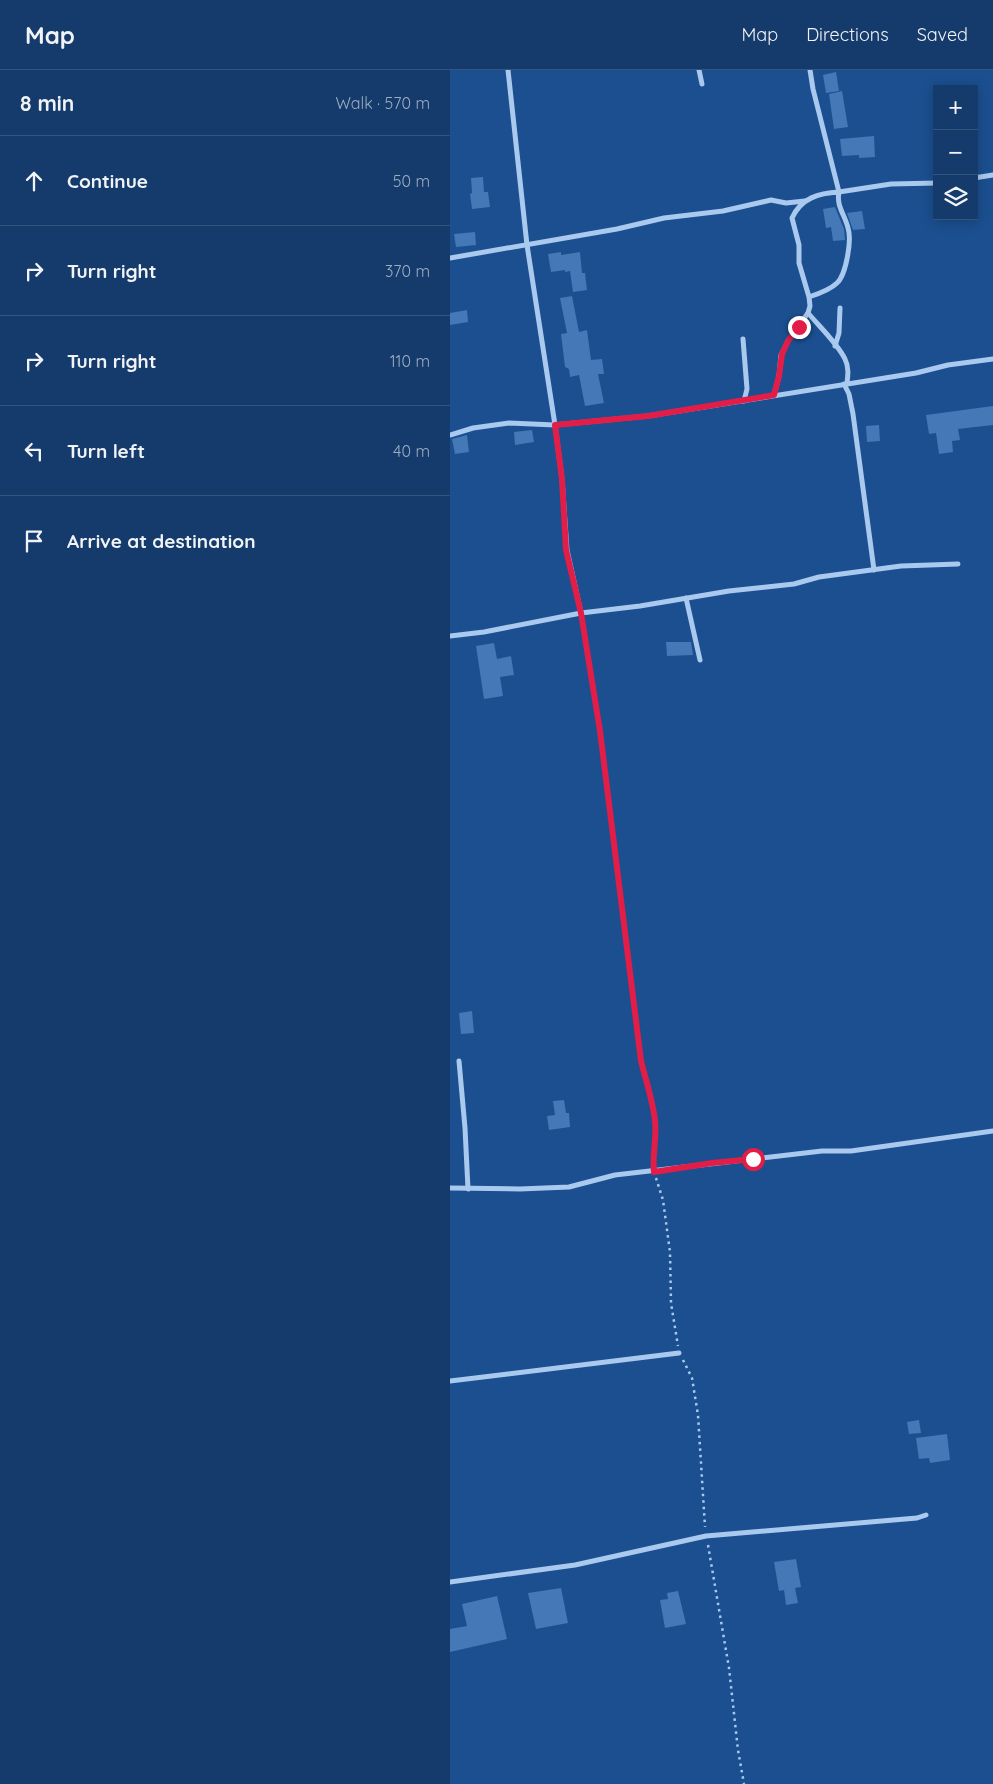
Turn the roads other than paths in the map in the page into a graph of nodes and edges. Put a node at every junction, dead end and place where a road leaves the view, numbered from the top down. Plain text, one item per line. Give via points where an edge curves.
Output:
1 (508, 70) edge
2 (699, 70) edge
3 (810, 70) edge
4 (702, 84) dead end
5 (993, 175) edge
6 (978, 177) edge
7 (933, 184) edge
8 (839, 192) junction
9 (805, 201) junction
10 (527, 245) junction
11 (450, 258) edge
12 (809, 297) junction
13 (840, 308) dead end
14 (808, 313) junction
15 (743, 339) dead end
16 (835, 346) junction
17 (993, 359) edge
18 (846, 383) junction
19 (774, 395) junction
20 (744, 401) junction
21 (555, 425) junction
22 (450, 435) edge
23 (958, 564) dead end
24 (874, 570) junction
25 (686, 598) junction
26 (581, 613) junction
27 (450, 636) edge
28 (700, 660) dead end
29 (459, 1061) dead end
30 (993, 1131) edge
31 (450, 1188) edge
32 (468, 1189) junction
33 (679, 1352) road end
34 (450, 1381) edge
35 (926, 1515) dead end
36 (450, 1582) edge

1 - 10 street
2 - 4 street
3 - 8 street
5 - 6 street
7 - 8 street via 891,184
8 - 9 street via 822,193
8 - 12 street via 839,207 850,234 842,278 836,285
9 - 10 street via 786,203 771,200
9 - 12 street via 792,218
10 - 11 street
10 - 21 street
12 - 14 street
13 - 16 street
14 - 16 street
14 - 19 street via 782,354
15 - 20 street via 747,389
16 - 18 street via 846,360
17 - 18 street
18 - 19 street
18 - 24 street
19 - 20 street
20 - 21 street via 648,416
21 - 22 street via 509,423
21 - 26 street via 566,550
23 - 24 street
24 - 25 street
25 - 26 street
25 - 28 street
26 - 27 street
29 - 32 street
30 - 32 street via 851,1151 822,1151 615,1175 569,1187
31 - 32 street
33 - 34 street
35 - 36 street via 706,1536 575,1565

